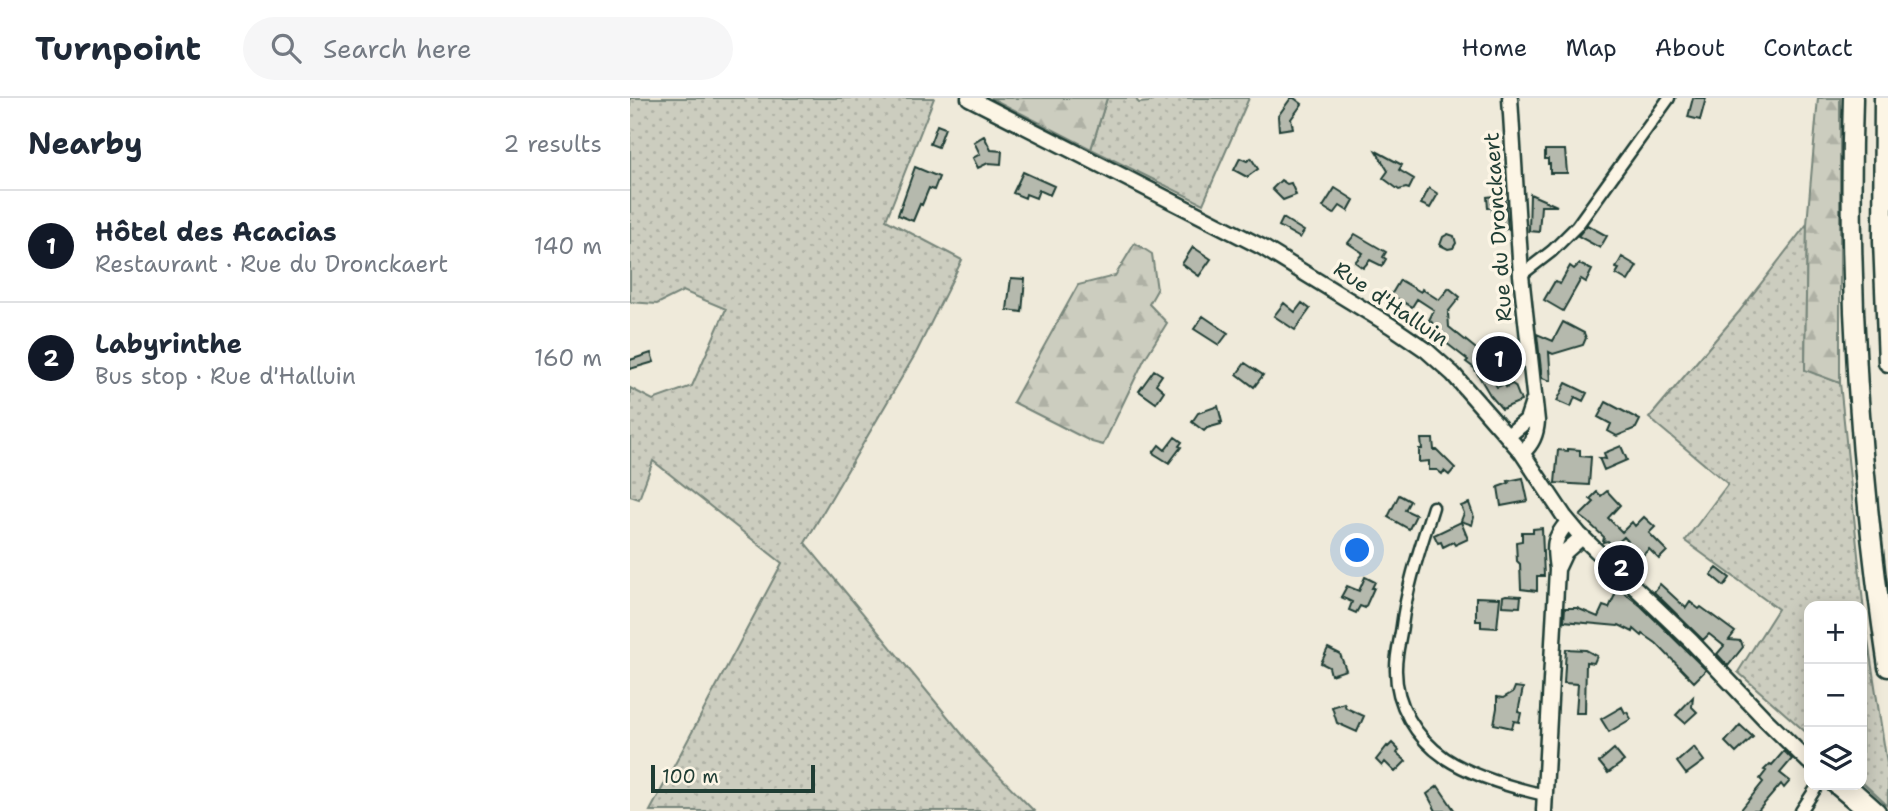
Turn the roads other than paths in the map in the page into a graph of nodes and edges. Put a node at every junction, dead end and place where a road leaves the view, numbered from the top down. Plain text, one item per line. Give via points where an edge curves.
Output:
1 (969, 98) edge
2 (1510, 98) edge
3 (1669, 98) edge
4 (1853, 98) edge
5 (1884, 98) edge
6 (1521, 275) junction
7 (1888, 362) edge
8 (1533, 394) junction
9 (1508, 436) junction
10 (1521, 453) junction
11 (1433, 507) dead end
12 (1568, 522) junction
13 (1582, 537) junction
14 (1557, 569) junction
15 (1888, 667) edge
16 (1729, 680) junction
17 (1804, 745) edge
18 (1804, 757) edge
19 (1815, 790) edge
20 (1840, 790) edge
21 (1855, 790) edge
22 (1545, 795) junction
23 (1544, 811) edge
24 (1801, 811) edge
25 (1865, 811) edge
26 (1878, 811) edge

1 - 9 main road, Rue d'Halluin via 1262,247 1398,330 1453,374
2 - 6 main road, Rue du Dronckaert
3 - 6 street via 1577,226
4 - 15 highway via 1855,329 1868,511
5 - 7 highway
6 - 8 main road, Rue du Dronckaert
8 - 9 main road, Rue du Dronckaert via 1528,419
8 - 10 main road, Rue du Dronckaert via 1536,430
9 - 10 main road, Rue d'Halluin
10 - 12 main road, Rue d'Halluin
11 - 22 street via 1404,604 1396,671 1403,707 1423,739 1446,759
12 - 13 main road, Rue d'Halluin
12 - 14 main road via 1554,545
13 - 14 main road via 1565,552
13 - 16 main road, Rue d'Halluin
14 - 22 main road
16 - 17 main road, Rue d'Halluin
16 - 18 main road, Rue d'Halluin
19 - 24 street
20 - 25 main road
21 - 26 main road
22 - 23 main road

